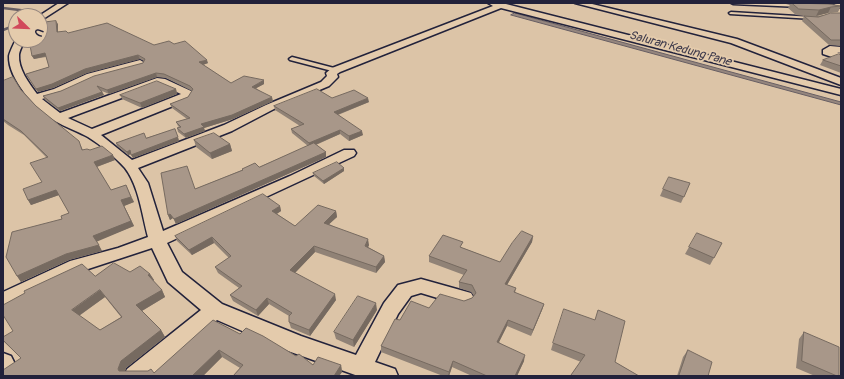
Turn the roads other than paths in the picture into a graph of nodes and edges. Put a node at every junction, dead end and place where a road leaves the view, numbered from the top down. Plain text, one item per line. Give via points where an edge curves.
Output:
1 (64, 3) edge
2 (579, 3) edge
3 (733, 3) edge
4 (776, 4) edge
5 (496, 5) edge
6 (803, 7) edge
7 (731, 13) dead end
8 (48, 14) edge
9 (820, 19) edge
10 (17, 48) edge
11 (841, 50) edge
12 (841, 57) edge
13 (292, 58) dead end
14 (140, 63) edge
15 (336, 70) junction
16 (841, 82) edge
17 (841, 92) edge
18 (34, 98) junction
19 (58, 118) junction
20 (92, 134) junction
21 (349, 153) dead end
22 (130, 166) junction
23 (157, 240) junction
24 (464, 298) dead end
25 (3, 301) edge
26 (215, 310) junction
27 (3, 363) edge
28 (361, 367) junction
29 (3, 370) edge
30 (136, 376) edge
31 (386, 376) edge

1 - 8 street
2 - 16 street via 734,41
3 - 4 lane
4 - 6 lane
5 - 15 street
5 - 17 street
7 - 9 lane
10 - 18 street via 15,63 20,77
11 - 12 street via 830,49 826,52
13 - 15 lane
14 - 18 street via 91,76 58,91
15 - 22 street via 331,73 333,77 325,84 228,128
18 - 19 street
19 - 20 street
19 - 20 street via 157,81 187,93 184,98
20 - 22 street
21 - 23 street
22 - 23 street via 141,183
23 - 25 street via 76,266
23 - 26 street via 175,277
24 - 28 street via 421,286 405,290 391,309
26 - 28 street via 296,344
26 - 30 street
27 - 29 street
28 - 31 street

